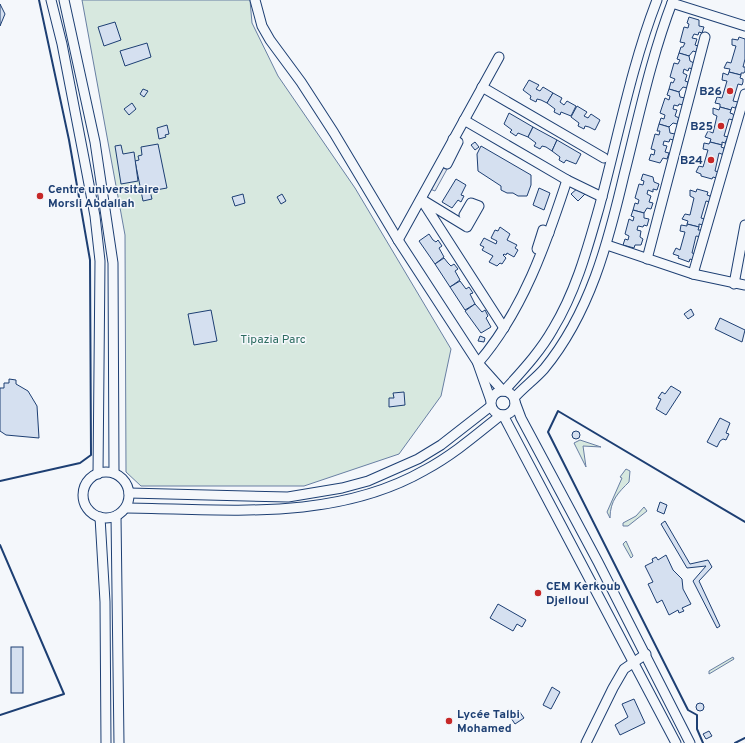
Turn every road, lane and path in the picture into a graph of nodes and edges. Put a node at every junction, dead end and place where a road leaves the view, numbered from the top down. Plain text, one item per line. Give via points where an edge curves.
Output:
1 (51, 0) edge
2 (64, 0) edge
3 (255, 0) edge
4 (657, 0) edge
5 (672, 1) edge
6 (745, 26) edge
7 (706, 37) dead end
8 (500, 57) dead end
9 (482, 87) junction
10 (745, 94) edge
11 (464, 120) junction
12 (604, 158) dead end
13 (567, 180) junction
14 (602, 197) junction
15 (421, 199) junction
16 (471, 219) dead end
17 (745, 225) edge
18 (398, 240) junction
19 (607, 245) junction
20 (647, 259) junction
21 (693, 274) junction
22 (734, 284) junction
23 (745, 286) edge
24 (504, 328) junction
25 (478, 363) junction
26 (504, 391) junction
27 (514, 400) junction
28 (491, 404) junction
29 (502, 415) junction
30 (98, 474) junction
31 (114, 474) junction
32 (129, 493) junction
33 (126, 508) junction
34 (116, 516) junction
35 (100, 517) junction
36 (646, 654) junction
37 (633, 661) junction
38 (106, 743) edge
39 (119, 743) edge
40 (586, 743) edge
41 (676, 743) edge
42 (690, 743) edge

1 - 30 street via 83,151 100,261
2 - 31 street via 95,142 113,263
3 - 18 street via 262,26 270,40 334,133
4 - 14 street via 637,61
5 - 6 street
5 - 19 street via 648,79
7 - 20 street
8 - 9 street
9 - 11 street
9 - 12 street
10 - 21 street
11 - 13 street
11 - 15 street via 453,139 458,142 434,186 429,183
13 - 14 street
13 - 24 street via 549,233 543,230 531,266 510,307 515,310
14 - 26 street via 572,293 534,359
15 - 16 street via 467,227
15 - 18 street
15 - 24 street
17 - 22 street
18 - 25 street
19 - 20 street
19 - 27 street via 586,299 569,332 544,369
20 - 21 street
21 - 22 street
22 - 23 street
24 - 25 street
25 - 26 street
25 - 28 street
26 - 27 street
26 - 28 street via 494,395
27 - 29 street via 513,410
27 - 36 street via 521,418
28 - 29 street via 494,412
28 - 32 street via 418,459 387,473 342,488 288,497
29 - 33 street via 448,457 424,471 372,493 345,501 289,510
29 - 37 street
30 - 31 street
30 - 35 street via 88,482 84,496 88,509
31 - 32 street via 125,482
32 - 33 street
33 - 34 street
34 - 35 street
34 - 39 street
35 - 38 street via 105,602
36 - 37 street
36 - 42 street
37 - 40 street via 624,669 612,688
37 - 41 street

